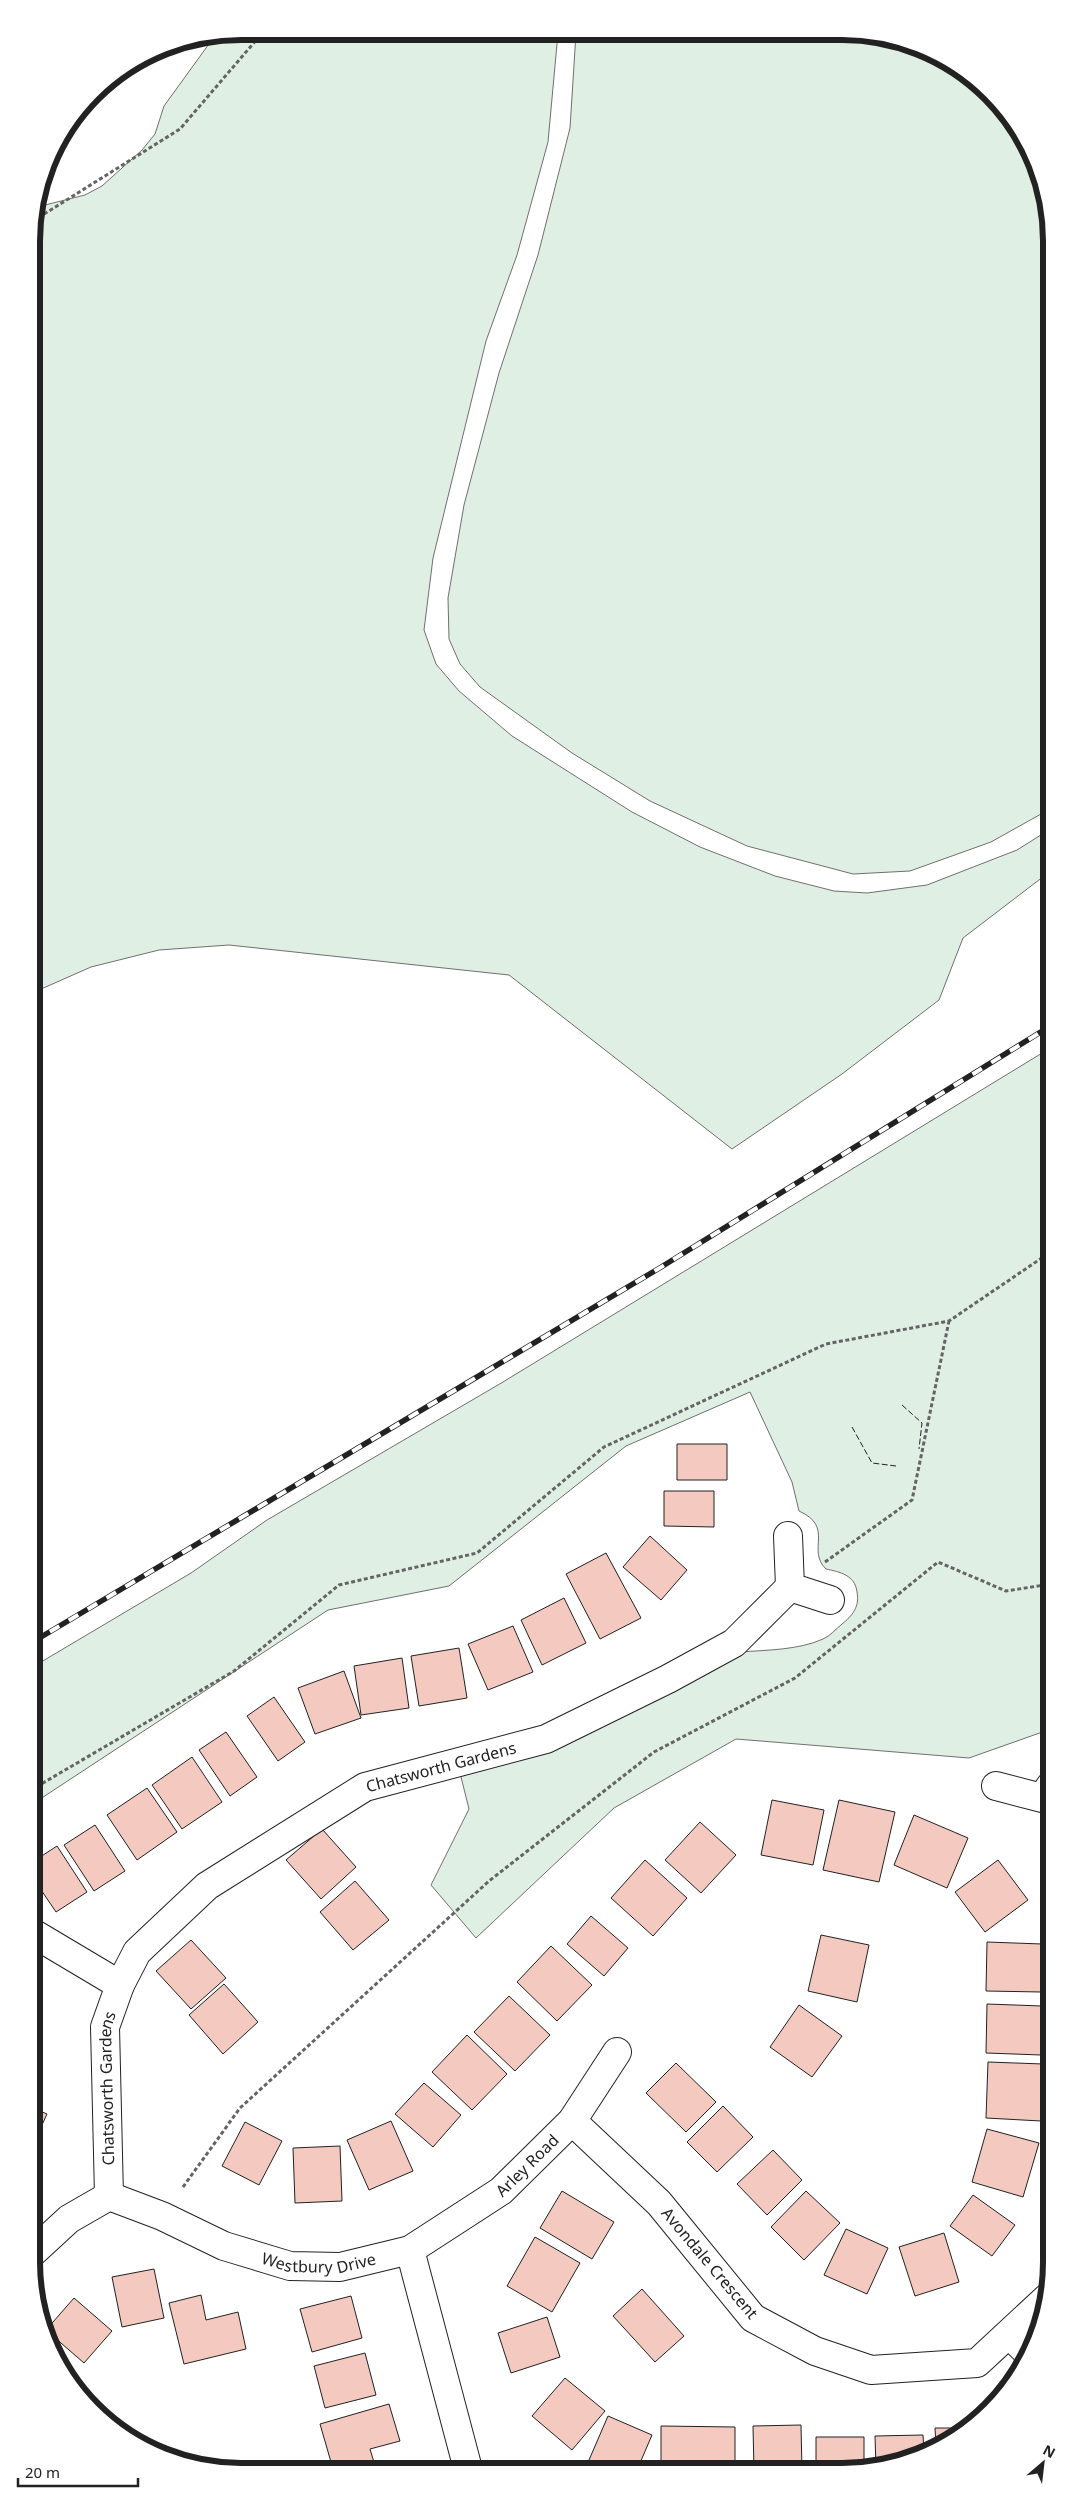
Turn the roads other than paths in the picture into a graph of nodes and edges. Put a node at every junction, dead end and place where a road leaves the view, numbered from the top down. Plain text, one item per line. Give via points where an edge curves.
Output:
1 (788, 1536) dead end
2 (790, 1587) junction
3 (830, 1600) dead end
4 (996, 1786) dead end
5 (1043, 1797) edge
6 (40, 1937) edge
7 (120, 1985) junction
8 (617, 2052) dead end
9 (572, 2121) junction
10 (109, 2196) junction
11 (40, 2246) edge
12 (410, 2250) junction
13 (1038, 2307) edge
14 (1009, 2334) junction
15 (1023, 2348) edge
16 (466, 2463) edge

1 - 2 street
2 - 3 street
2 - 7 street, Chatsworth Gardens via 734,1643 546,1739 365,1787 207,1886 137,1952
4 - 5 street
6 - 7 street
7 - 10 street, Chatsworth Gardens via 106,2027
8 - 9 street, Arley Road
9 - 12 street, Arley Road via 500,2192
9 - 14 street, Avondale Crescent via 659,2203 753,2318 816,2350 871,2370 977,2364
10 - 11 street via 69,2219
10 - 12 street, Westbury Drive via 162,2216 224,2246 290,2266 340,2267
12 - 16 street
13 - 14 street, Avondale Crescent
14 - 15 street

